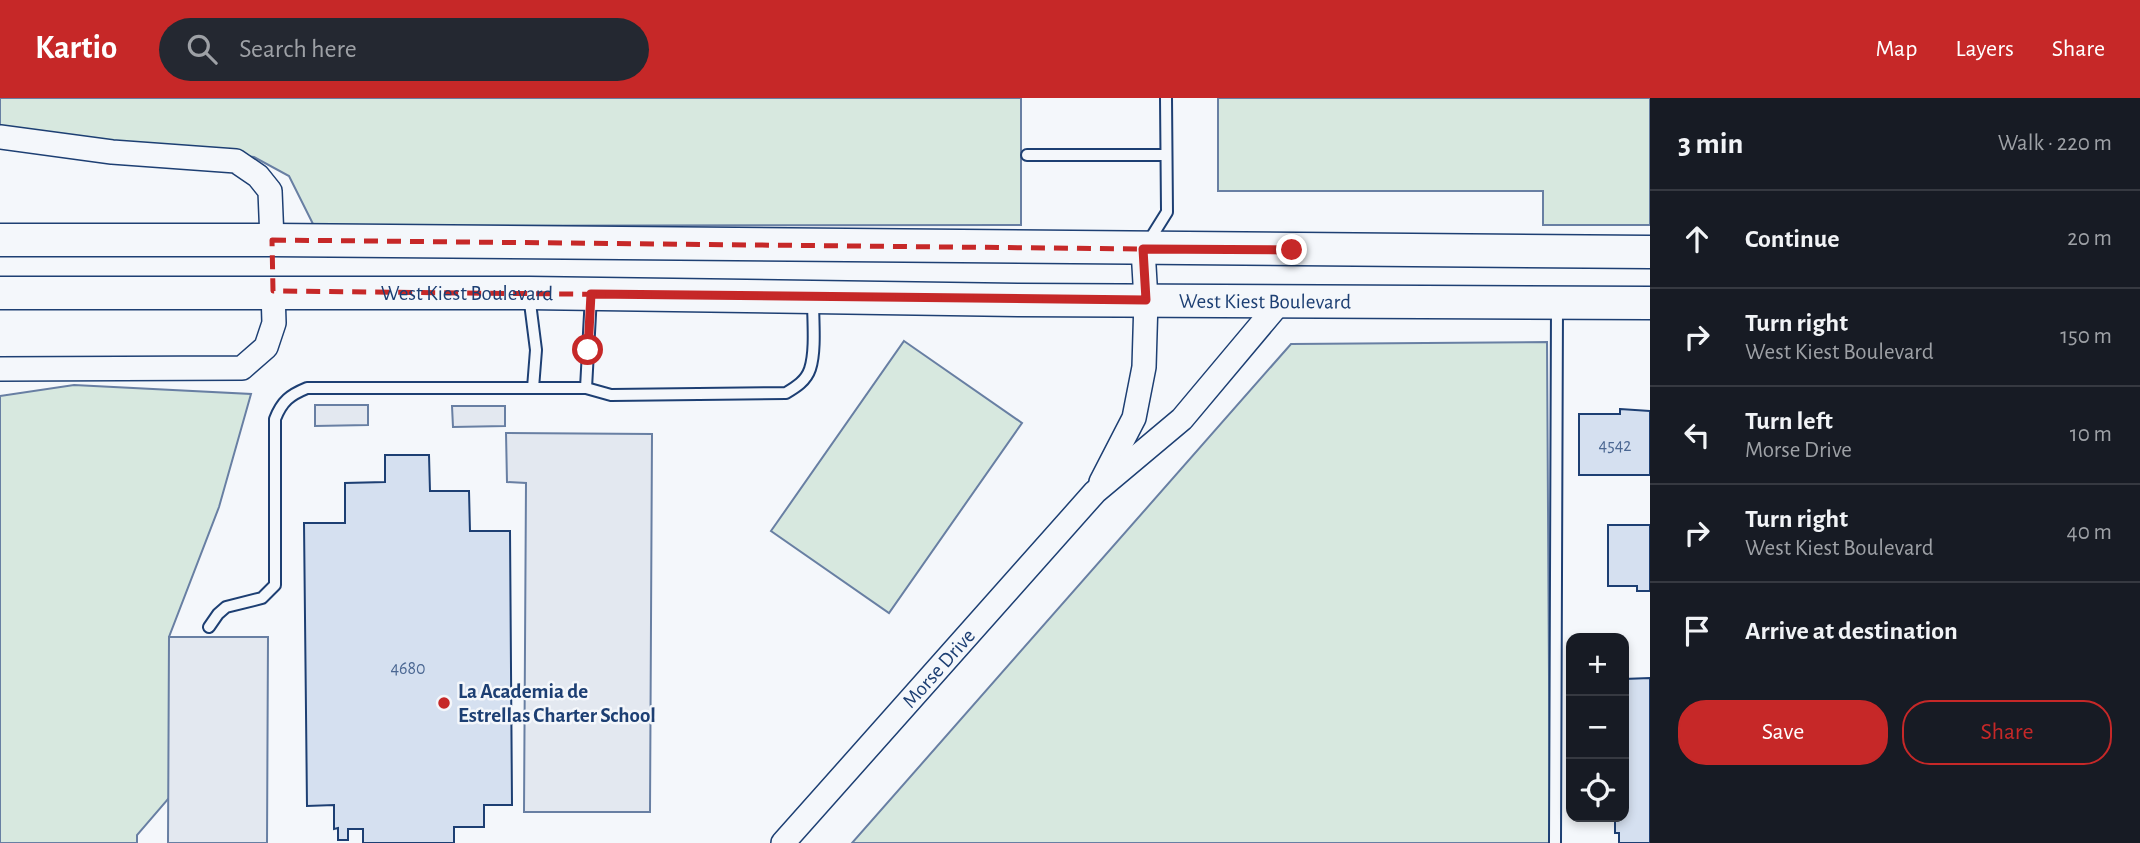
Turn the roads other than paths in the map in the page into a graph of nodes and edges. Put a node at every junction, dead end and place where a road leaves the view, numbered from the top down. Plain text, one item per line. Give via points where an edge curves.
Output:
1 (1166, 98) edge
2 (0, 137) edge
3 (1027, 155) dead end
4 (1167, 155) junction
5 (0, 240) edge
6 (272, 240) junction
7 (1143, 249) junction
8 (1650, 252) edge
9 (273, 292) junction
10 (0, 293) edge
11 (529, 293) junction
12 (591, 294) junction
13 (813, 298) junction
14 (1146, 300) junction
15 (1281, 301) junction
16 (1557, 303) junction
17 (1650, 303) edge
18 (0, 369) edge
19 (533, 388) junction
20 (586, 388) junction
21 (1096, 492) junction
22 (209, 627) dead end
23 (783, 843) edge
24 (1555, 843) edge

1 - 4 lane
2 - 6 street via 112,152 236,161 270,191
3 - 4 lane
4 - 7 lane via 1167,212
5 - 6 main road
6 - 7 main road
6 - 9 main road
7 - 8 main road
7 - 14 street, Morse Drive
9 - 10 main road, West Kiest Boulevard
9 - 11 main road, West Kiest Boulevard
9 - 18 street via 274,323 266,347 242,368
11 - 12 main road, West Kiest Boulevard
11 - 19 lane via 536,350
12 - 13 main road, West Kiest Boulevard
12 - 20 lane
13 - 14 main road, West Kiest Boulevard
13 - 20 lane via 810,370 786,393 611,395
14 - 15 main road, West Kiest Boulevard
14 - 21 street, Morse Drive via 1144,367 1133,418
15 - 16 main road, West Kiest Boulevard
15 - 21 street, Morse Drive via 1182,419
16 - 17 main road, West Kiest Boulevard
16 - 24 lane
19 - 20 lane
19 - 22 lane via 307,388 292,394 280,405 275,419 275,585 262,598 226,607
21 - 23 street, Morse Drive

